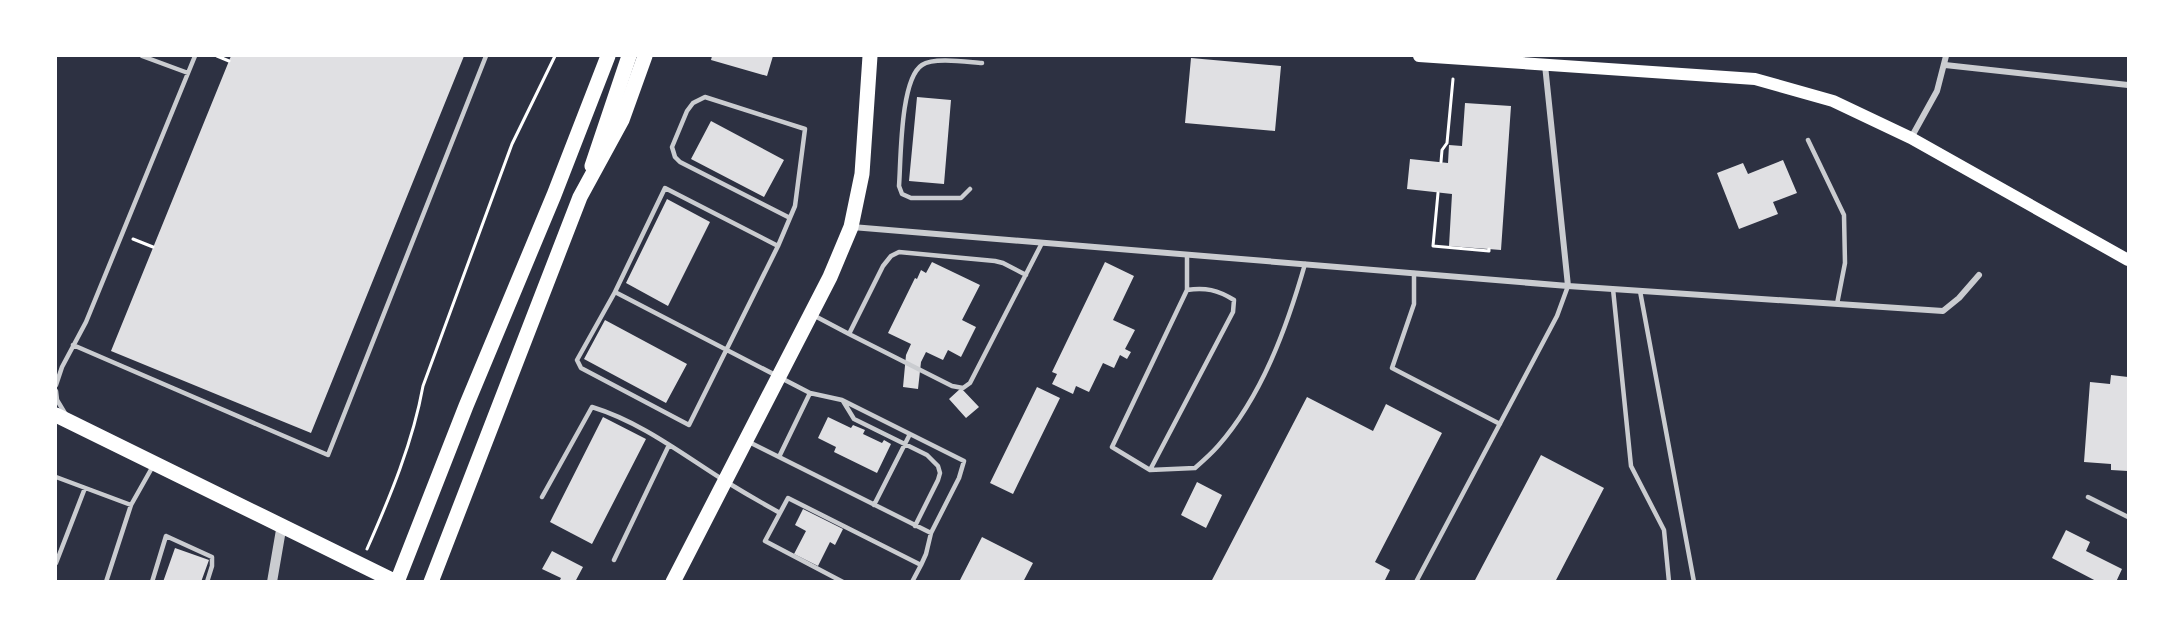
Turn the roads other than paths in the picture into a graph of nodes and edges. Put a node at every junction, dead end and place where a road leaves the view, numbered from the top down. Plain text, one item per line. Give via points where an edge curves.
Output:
1 (142, 56) edge
2 (195, 56) edge
3 (486, 56) edge
4 (608, 56) edge
5 (629, 56) edge
6 (645, 56) edge
7 (870, 56) edge
8 (1419, 56) edge
9 (1946, 56) edge
10 (1545, 60) edge
11 (982, 63) dead end
12 (1945, 65) junction
13 (188, 73) junction
14 (2128, 85) edge
15 (1911, 138) junction
16 (1809, 140) dead end
17 (970, 189) dead end
18 (580, 197) junction
19 (790, 218) junction
20 (851, 227) junction
21 (1042, 243) junction
22 (778, 246) junction
23 (1187, 255) junction
24 (2128, 260) edge
25 (1305, 264) junction
26 (1414, 273) junction
27 (1026, 275) junction
28 (1979, 275) dead end
29 (1568, 286) junction
30 (1613, 289) junction
31 (1187, 290) junction
32 (1640, 291) junction
33 (615, 292) junction
34 (1837, 304) junction
35 (811, 314) junction
36 (849, 334) junction
37 (73, 345) junction
38 (728, 350) junction
39 (778, 377) junction
40 (56, 385) edge
41 (56, 391) edge
42 (810, 393) junction
43 (842, 400) junction
44 (56, 415) edge
45 (1500, 424) junction
46 (82, 429) junction
47 (910, 434) junction
48 (746, 441) junction
49 (669, 444) junction
50 (904, 444) junction
51 (778, 457) junction
52 (154, 463) junction
53 (1150, 470) junction
54 (56, 477) edge
55 (725, 481) junction
56 (85, 488) junction
57 (542, 497) dead end
58 (2088, 497) dead end
59 (131, 505) junction
60 (874, 505) junction
61 (780, 513) junction
62 (2128, 517) edge
63 (282, 524) junction
64 (915, 526) junction
65 (931, 534) junction
66 (614, 560) dead end
67 (56, 563) edge
68 (921, 565) junction
69 (673, 581) edge
70 (106, 582) edge
71 (152, 582) edge
72 (207, 582) edge
73 (272, 582) edge
74 (396, 582) edge
75 (431, 582) edge
76 (843, 582) edge
77 (912, 582) edge
78 (1416, 582) edge
79 (1669, 582) edge
80 (1694, 582) edge

1 - 13 lane
2 - 13 lane
3 - 37 lane via 328,455
4 - 74 main road
5 - 18 main road
6 - 18 main road via 622,120
7 - 20 main road via 862,174
8 - 10 main road
9 - 12 street
10 - 15 main road via 1755,79 1833,101
10 - 29 street
11 - 17 lane via 922,65 911,78 906,96 899,186 902,194 911,198 961,198
12 - 14 street
12 - 15 street via 1937,91
13 - 37 lane via 86,322
15 - 24 main road
16 - 34 lane via 1844,215 1845,263
18 - 75 main road
19 - 19 lane via 805,129 705,97 693,103 672,147 675,157
19 - 22 lane
20 - 21 street
20 - 35 main road
21 - 23 street
21 - 27 lane
22 - 33 lane via 665,188
22 - 38 lane
23 - 25 street
23 - 31 lane
25 - 26 street
25 - 53 lane via 1282,332 1256,390 1234,426 1195,468
26 - 29 street
26 - 45 lane via 1414,304 1392,368
27 - 36 lane via 1003,263 899,252 883,266
27 - 36 lane via 970,383 963,388
28 - 34 street via 1943,311
29 - 30 street
29 - 45 lane via 1557,316
30 - 32 street
30 - 79 lane via 1631,466 1664,530
31 - 53 lane via 1112,447
31 - 53 lane via 1203,287 1222,292 1234,300 1233,312
32 - 34 street
32 - 80 lane
33 - 38 lane
33 - 38 lane via 577,360 581,368 689,425
35 - 36 lane
35 - 39 main road
37 - 40 lane
38 - 39 lane
39 - 42 lane
39 - 48 main road
41 - 46 lane via 65,414
42 - 43 lane
42 - 51 lane
43 - 47 lane
43 - 50 lane via 854,419
44 - 46 main road
45 - 78 lane
46 - 52 main road
47 - 50 lane
47 - 65 lane via 964,461
48 - 51 lane
48 - 55 main road
49 - 55 lane
49 - 57 lane via 613,413 592,407
49 - 66 lane
50 - 60 lane
50 - 64 lane via 927,455 940,473
51 - 60 lane
52 - 59 lane
52 - 63 main road
54 - 56 lane
55 - 61 lane
55 - 69 main road
56 - 59 lane
56 - 67 lane
58 - 62 lane
59 - 70 lane
60 - 64 lane
61 - 68 lane via 788,498
61 - 76 lane via 765,541
63 - 73 street
63 - 74 main road
64 - 65 lane
65 - 68 lane
68 - 77 lane
71 - 72 lane via 166,536 212,556

